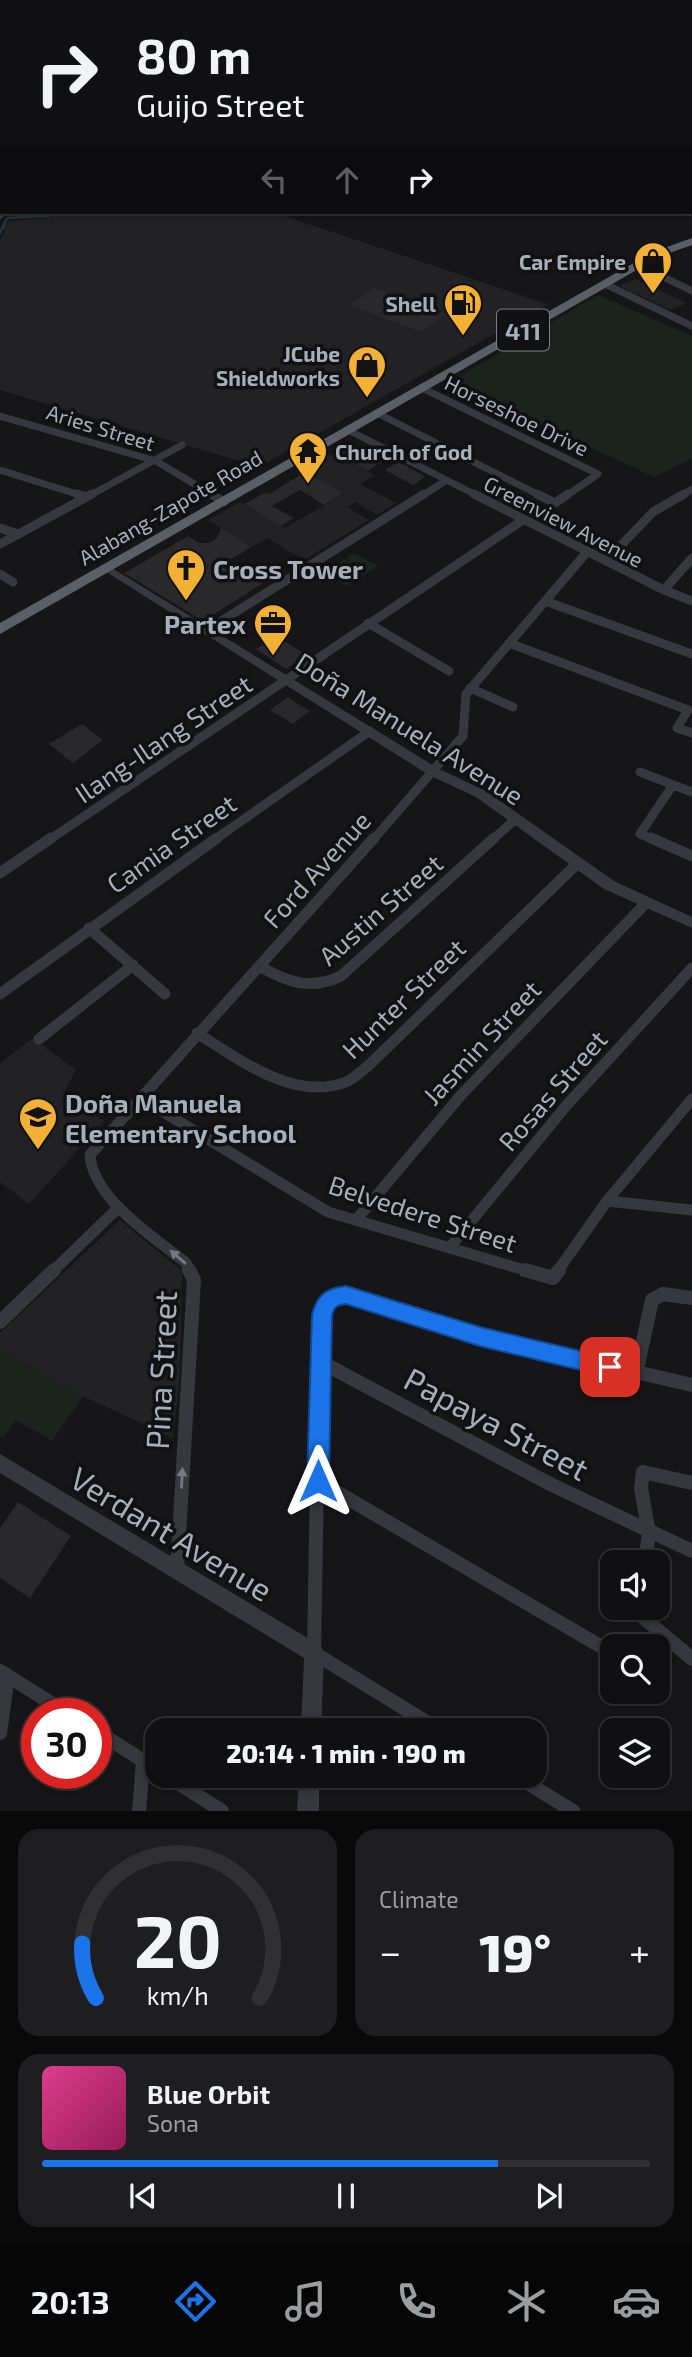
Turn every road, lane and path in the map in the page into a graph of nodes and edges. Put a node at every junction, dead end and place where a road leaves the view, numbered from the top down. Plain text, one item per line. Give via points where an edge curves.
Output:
1 (692, 241) edge
2 (639, 265) junction
3 (605, 284) junction
4 (692, 291) edge
5 (692, 326) edge
6 (422, 388) junction
7 (377, 413) junction
8 (0, 416) edge
9 (348, 430) junction
10 (182, 445) dead end
11 (156, 461) junction
12 (0, 470) edge
13 (445, 481) junction
14 (692, 489) edge
15 (87, 497) junction
16 (223, 502) junction
17 (523, 520) junction
18 (0, 528) edge
19 (18, 534) junction
20 (0, 544) edge
21 (587, 552) junction
22 (692, 558) edge
23 (606, 561) junction
24 (107, 568) junction
25 (0, 574) edge
26 (12, 582) dead end
27 (664, 590) junction
28 (545, 601) junction
29 (692, 601) edge
30 (368, 623) junction
31 (0, 629) edge
32 (207, 630) junction
33 (509, 643) junction
34 (692, 654) edge
35 (449, 671) dead end
36 (289, 680) junction
37 (470, 688) junction
38 (513, 707) dead end
39 (370, 731) junction
40 (692, 733) edge
41 (434, 772) junction
42 (640, 772) dead end
43 (673, 785) junction
44 (692, 792) edge
45 (516, 819) junction
46 (692, 856) edge
47 (578, 863) junction
48 (0, 873) edge
49 (646, 903) junction
50 (692, 923) edge
51 (89, 928) junction
52 (133, 965) junction
53 (259, 966) junction
54 (692, 968) edge
55 (0, 994) edge
56 (165, 994) dead end
57 (197, 1033) junction
58 (39, 1039) dead end
59 (139, 1097) junction
60 (692, 1099) edge
61 (607, 1201) junction
62 (119, 1207) junction
63 (692, 1210) edge
64 (356, 1220) junction
65 (450, 1247) junction
66 (692, 1298) edge
67 (5, 1308) edge
68 (0, 1322) edge
69 (319, 1361) junction
70 (636, 1374) junction
71 (692, 1385) edge
72 (0, 1463) edge
73 (318, 1481) junction
74 (692, 1483) edge
75 (649, 1533) junction
76 (647, 1550) edge
77 (692, 1551) edge
78 (177, 1570) junction
79 (646, 1620) edge
80 (600, 1646) edge
81 (314, 1653) junction
82 (692, 1659) edge
83 (4, 1673) edge
84 (43, 1698) edge
85 (312, 1718) edge
86 (420, 1718) edge
87 (0, 1733) edge
88 (112, 1741) edge
89 (145, 1762) edge
90 (145, 1786) edge
91 (186, 1788) edge
92 (309, 1788) edge
93 (536, 1788) edge
94 (139, 1811) edge
95 (222, 1811) edge
96 (308, 1811) edge
97 (573, 1811) edge

1 - 2 highway, Alabang-Zapote Road / 411
2 - 3 highway, Alabang-Zapote Road / 411
2 - 4 street
3 - 5 street
3 - 6 highway, Alabang-Zapote Road / 411
6 - 7 highway, Alabang-Zapote Road / 411
6 - 7 street, Horseshoe Drive via 598,474 555,503
7 - 9 highway, Alabang-Zapote Road / 411
8 - 11 street, Aries Street
9 - 13 street, Greenview Avenue
9 - 16 highway, Alabang-Zapote Road / 411
10 - 11 street
11 - 15 street
11 - 16 street, Aries Street
12 - 15 street
13 - 17 street, Greenview Avenue
13 - 32 street
14 - 23 street via 653,512
15 - 19 street
16 - 24 highway, Alabang-Zapote Road / 411
17 - 21 street, Greenview Avenue
17 - 30 street, Ilang-Ilang Street
18 - 19 street
19 - 20 street
21 - 23 street, Greenview Avenue
21 - 28 street
22 - 27 street
23 - 27 street, Greenview Avenue
24 - 31 highway, Alabang-Zapote Road / 411
24 - 32 street, Doña Manuela Avenue
25 - 26 street
27 - 29 street, Greenview Avenue
28 - 33 street
28 - 34 street
30 - 35 street
30 - 36 street, Ilang-Ilang Street
32 - 36 street, Doña Manuela Avenue
33 - 37 street
33 - 40 street via 688,710 677,728
36 - 39 street, Doña Manuela Avenue
36 - 48 street, Ilang-Ilang Street
37 - 38 street
37 - 41 street, Ford Avenue via 463,701 463,736
39 - 41 street, Doña Manuela Avenue
39 - 51 street, Camia Street
41 - 45 street, Doña Manuela Avenue via 481,794
41 - 53 street, Ford Avenue
42 - 43 street
43 - 44 street
43 - 46 street via 640,834
45 - 47 street, Doña Manuela Avenue
45 - 53 street, Austin Street via 341,976 310,986 292,984
47 - 49 street, Doña Manuela Avenue
47 - 57 street, Hunter Street via 346,1083 318,1088 290,1082
49 - 50 street, Doña Manuela Avenue
49 - 64 street, Jasmin Street via 462,1094
51 - 52 street
51 - 55 street, Camia Street
52 - 56 street
52 - 58 street
53 - 57 street, Ford Avenue
54 - 65 street, Rosas Street via 558,1116
57 - 59 street, Ford Avenue
59 - 62 street, Ford Avenue via 94,1146 89,1164 100,1188
59 - 64 street, Belvedere Street via 328,1212
60 - 61 street
61 - 63 street
61 - 65 street, Belvedere Street via 553,1278
62 - 67 street
78 -> 62 street, Pina Street via 194,1280 186,1264
64 - 65 street, Belvedere Street
66 - 70 street via 663,1293 652,1300
67 - 68 street
69 - 70 street via 324,1304 334,1296 346,1295 480,1336
69 - 73 street
69 - 75 street, Papaya Street
70 - 71 street
72 - 78 street, Verdant Avenue
73 - 80 street
73 - 81 street
74 - 75 street via 643,1472
75 - 76 street
75 - 77 street, Papaya Street
78 - 81 street, Verdant Avenue
79 - 82 street
81 - 85 street
81 - 86 street
83 - 84 street
83 - 87 street
88 - 89 street
90 - 94 street
91 - 95 street
92 - 96 street
93 - 97 street

